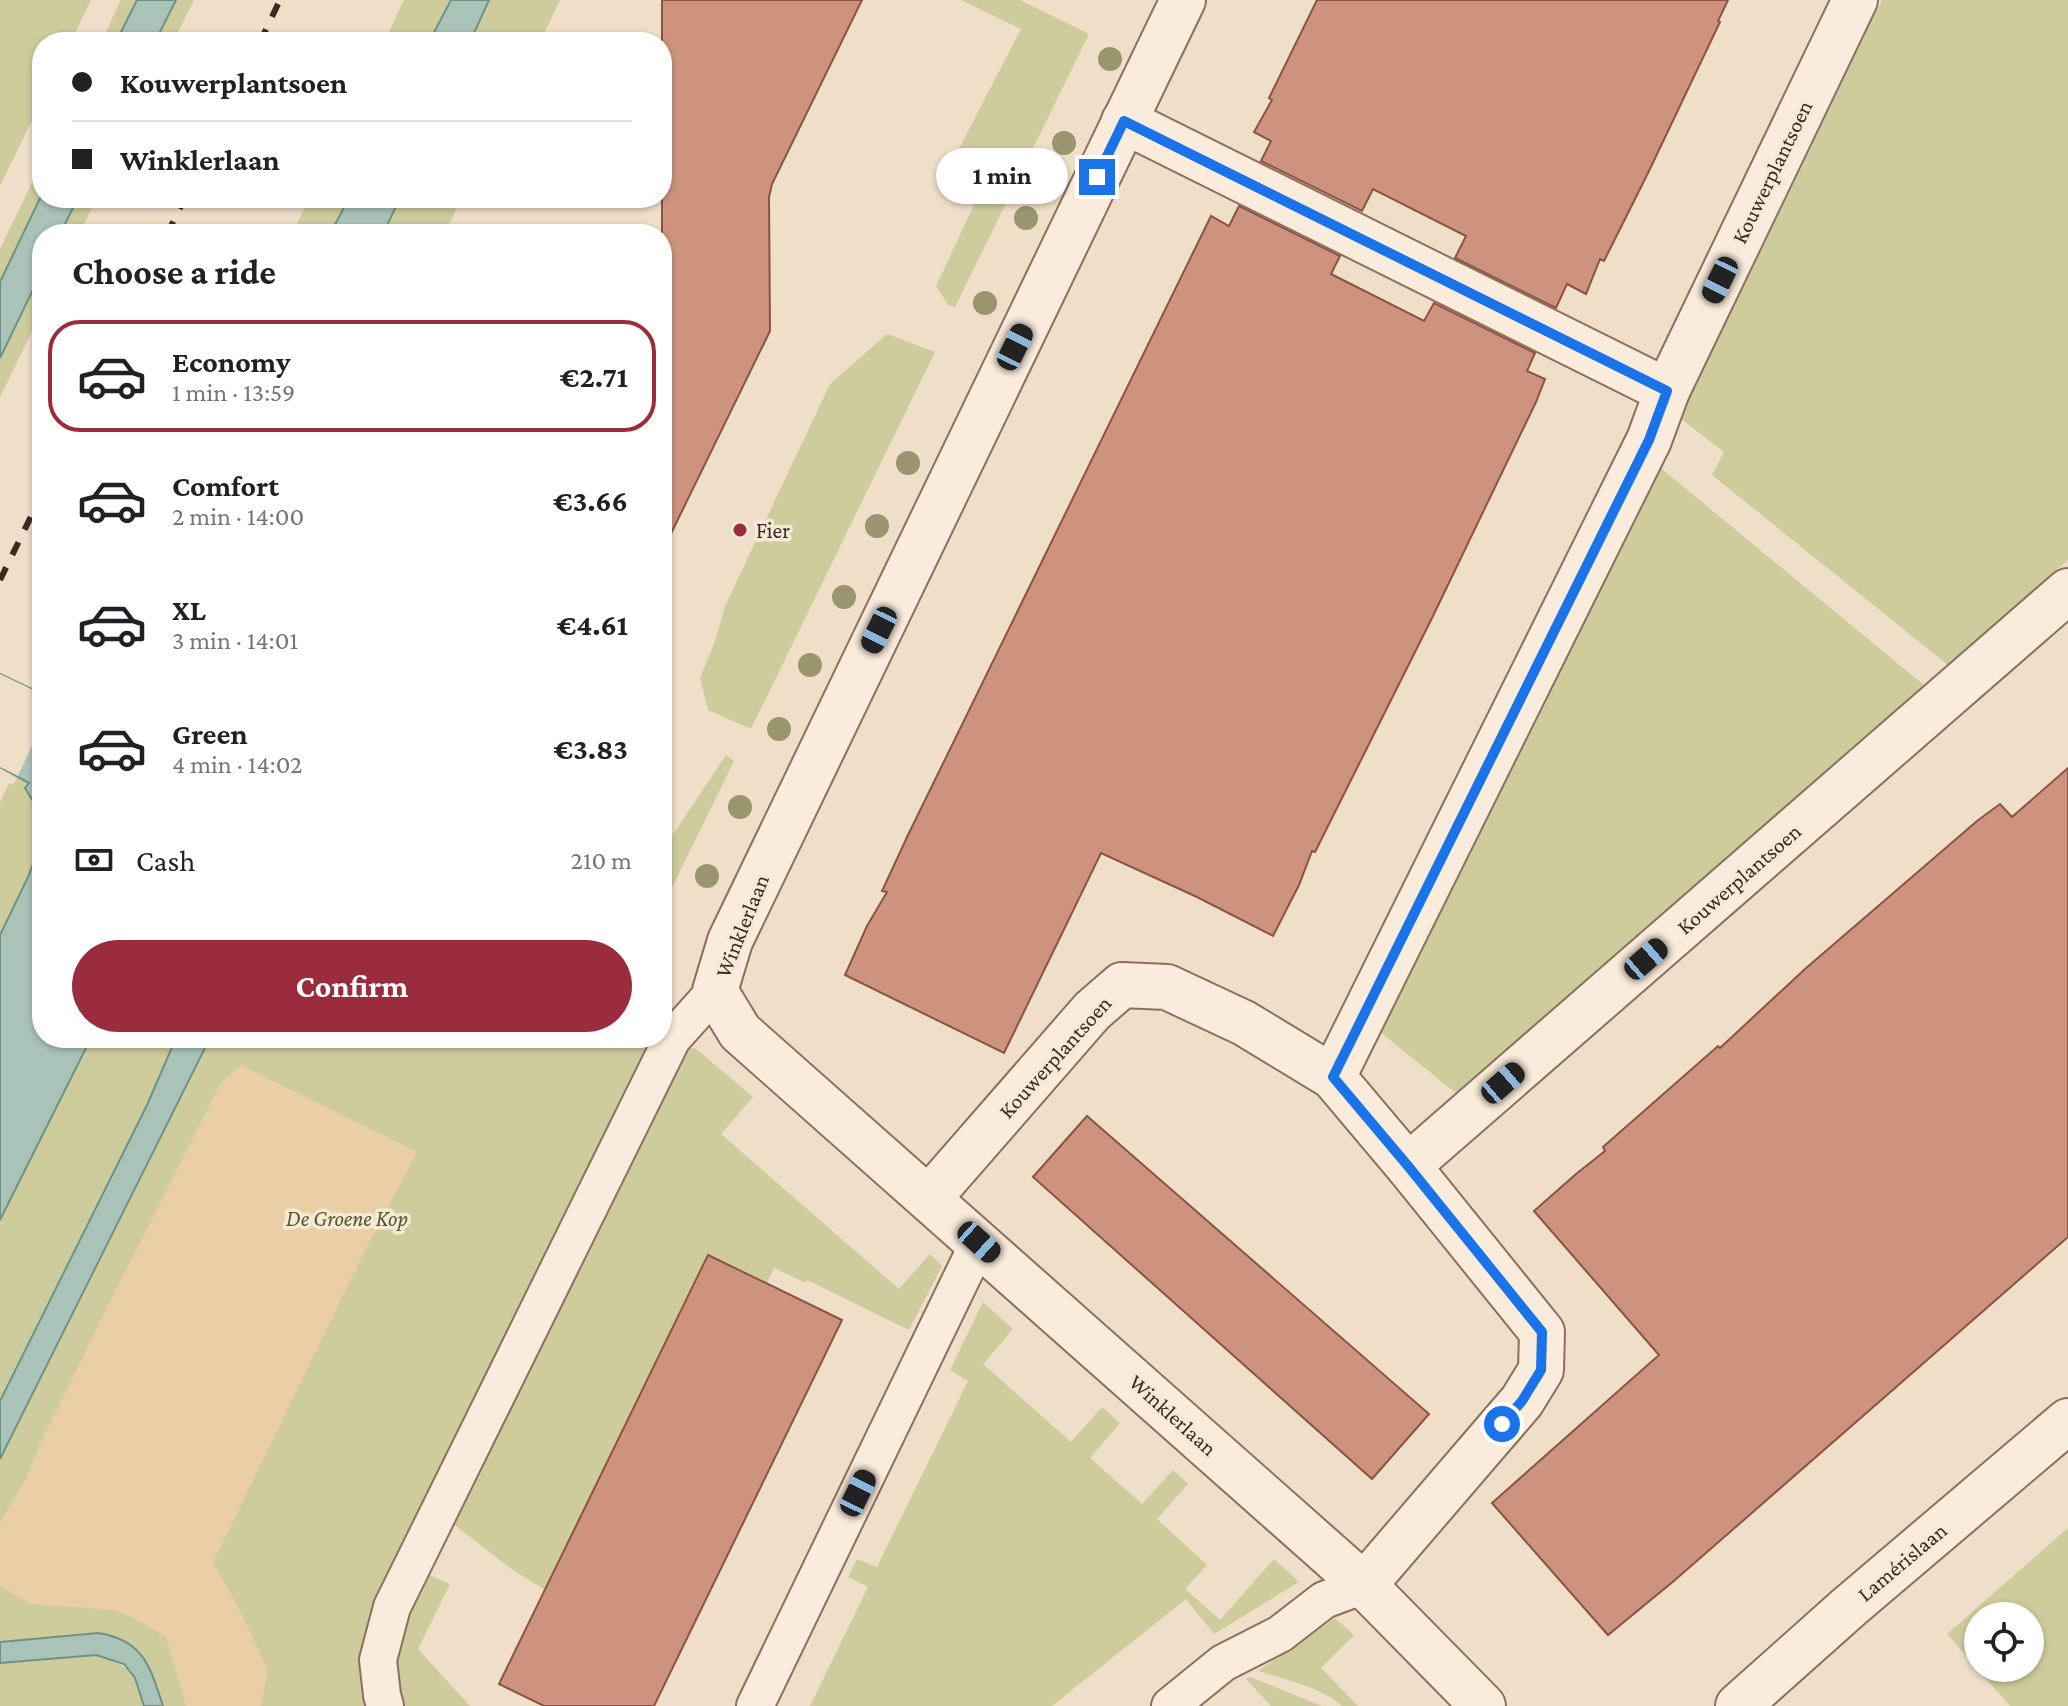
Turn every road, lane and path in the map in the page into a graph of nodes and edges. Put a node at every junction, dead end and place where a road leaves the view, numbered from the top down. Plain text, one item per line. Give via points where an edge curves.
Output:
1 (1183, 0) edge
2 (1855, 0) edge
3 (1124, 121) junction
4 (1667, 391) junction
5 (2068, 591) edge
6 (715, 991) junction
7 (672, 1039) edge
8 (668, 1048) edge
9 (1333, 1077) junction
10 (1408, 1166) junction
11 (929, 1198) junction
12 (979, 1242) junction
13 (2068, 1421) edge
14 (1364, 1585) junction
15 (385, 1706) edge
16 (755, 1706) edge
17 (1170, 1706) edge
18 (1483, 1706) edge
19 (1738, 1706) edge

1 - 3 street, Winklerlaan
2 - 4 street, Kouwerplantsoen
3 - 4 street
3 - 6 street, Winklerlaan via 730,941
4 - 9 street, Kouwerplantsoen via 1649,440
5 - 10 street, Kouwerplantsoen
6 - 7 lane
6 - 11 street, Winklerlaan via 740,1032
8 - 15 lane via 392,1607 378,1660
9 - 10 street, Kouwerplantsoen
9 - 11 street, Kouwerplantsoen via 1244,1023 1167,987 1122,985 1092,1011
10 - 14 street, Kouwerplantsoen via 1542,1332 1541,1370 1522,1401
11 - 12 street, Winklerlaan
12 - 14 street, Winklerlaan
12 - 16 lane
13 - 19 street, Lamérislaan
14 - 17 lane via 1324,1600 1280,1634 1223,1663
14 - 18 street, Winklerlaan

